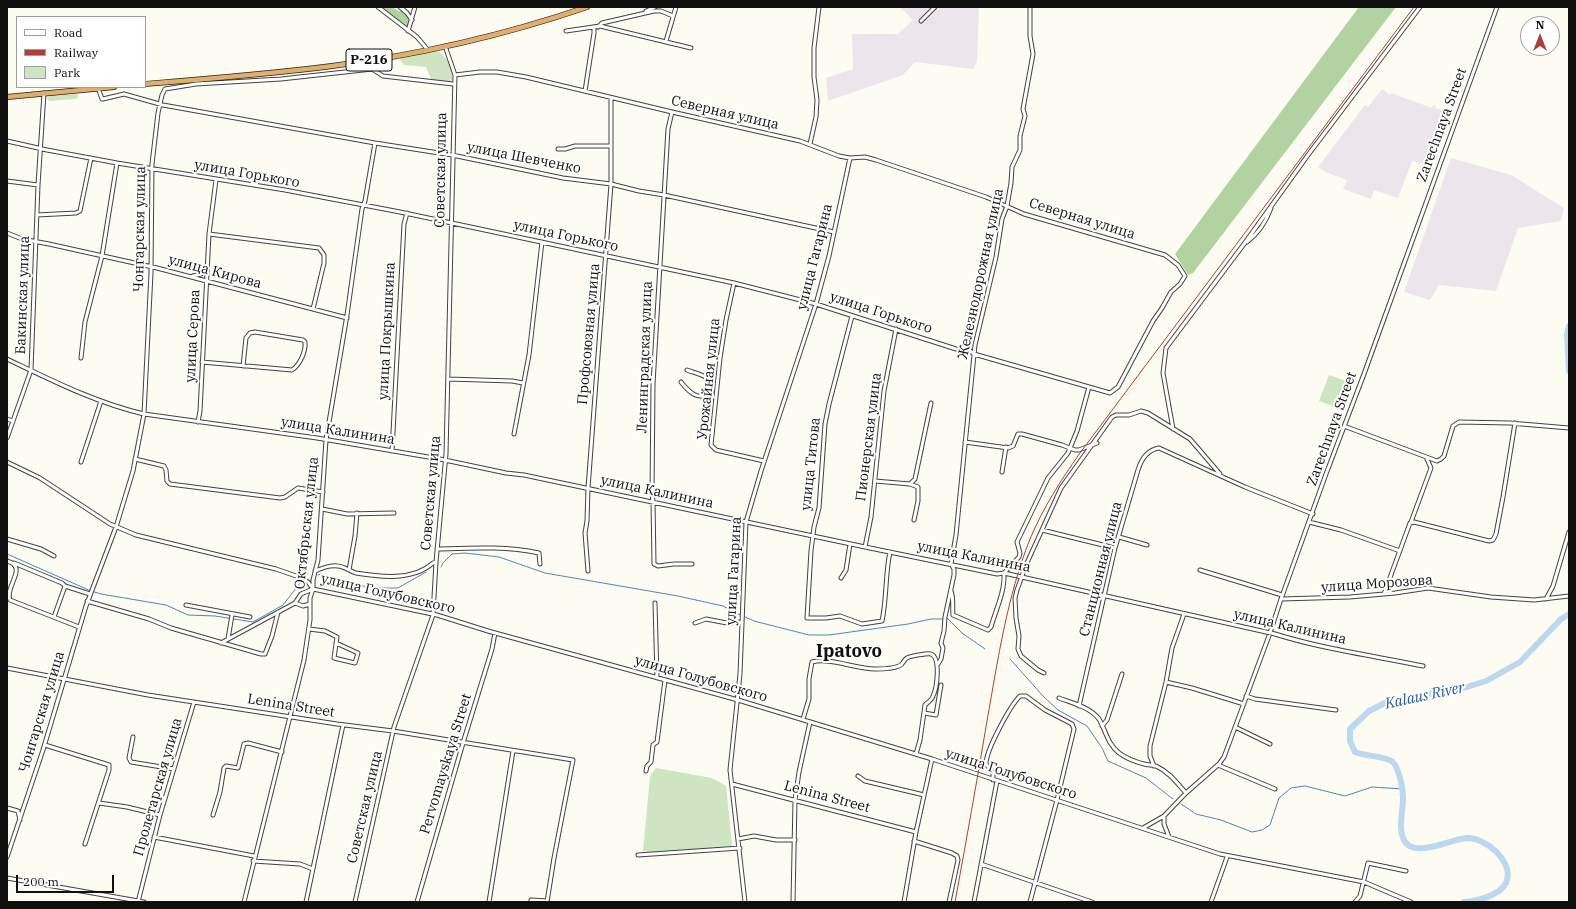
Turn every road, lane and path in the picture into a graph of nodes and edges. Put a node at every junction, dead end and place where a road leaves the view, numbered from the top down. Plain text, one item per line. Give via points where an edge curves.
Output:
1 (378, 7) edge
2 (400, 7) edge
3 (416, 7) edge
4 (587, 7) edge
5 (655, 7) edge
6 (676, 7) edge
7 (819, 7) edge
8 (935, 7) edge
9 (1030, 7) edge
10 (1420, 7) edge
11 (1497, 7) edge
12 (639, 14) junction
13 (673, 16) junction
14 (412, 20) junction
15 (921, 21) dead end
16 (594, 27) junction
17 (598, 27) junction
18 (408, 30) junction
19 (566, 31) dead end
20 (666, 41) junction
21 (444, 46) junction
22 (691, 48) dead end
23 (428, 50) junction
24 (455, 75) junction
25 (146, 84) edge
26 (453, 84) junction
27 (98, 88) joint
28 (585, 91) junction
29 (44, 93) junction
30 (7, 97) edge
31 (611, 98) junction
32 (160, 104) junction
33 (672, 112) junction
34 (7, 141) edge
35 (375, 143) junction
36 (810, 144) junction
37 (611, 146) junction
38 (41, 148) junction
39 (558, 149) dead end
40 (452, 155) junction
41 (91, 158) junction
42 (850, 158) junction
43 (117, 163) junction
44 (153, 169) junction
45 (7, 180) edge
46 (216, 180) junction
47 (611, 184) junction
48 (38, 185) junction
49 (664, 195) junction
50 (363, 205) junction
51 (1007, 206) junction
52 (407, 213) junction
53 (37, 215) junction
54 (451, 222) junction
55 (834, 232) junction
56 (7, 233) edge
57 (209, 234) junction
58 (36, 242) junction
59 (542, 242) junction
60 (102, 256) junction
61 (607, 256) junction
62 (151, 267) junction
63 (659, 268) junction
64 (207, 269) junction
65 (191, 276) junction
66 (206, 281) junction
67 (734, 283) junction
68 (816, 304) junction
69 (313, 309) junction
70 (852, 316) junction
71 (347, 318) junction
72 (896, 329) junction
73 (974, 354) junction
74 (81, 358) dead end
75 (7, 359) edge
76 (202, 362) junction
77 (243, 366) junction
78 (31, 370) junction
79 (687, 370) dead end
80 (708, 378) junction
81 (718, 378) junction
82 (448, 380) junction
83 (681, 382) dead end
84 (523, 383) junction
85 (1089, 387) junction
86 (1110, 393) joint
87 (714, 397) junction
88 (102, 401) junction
89 (930, 403) dead end
90 (144, 414) junction
91 (7, 419) edge
92 (13, 421) junction
93 (198, 422) junction
94 (1516, 423) junction
95 (1344, 426) junction
96 (1569, 428) edge
97 (1173, 429) junction
98 (514, 434) dead end
99 (7, 438) edge
100 (326, 440) junction
101 (965, 442) junction
102 (1097, 443) dead end
103 (1092, 445) junction
104 (1006, 448) junction
105 (1070, 448) junction
106 (392, 451) junction
107 (1425, 457) junction
108 (136, 459) junction
109 (446, 461) junction
110 (764, 461) junction
111 (7, 462) edge
112 (82, 462) dead end
113 (1002, 472) dead end
114 (1221, 476) junction
115 (875, 481) junction
116 (910, 484) junction
117 (588, 488) junction
118 (323, 492) junction
119 (653, 502) junction
120 (322, 509) junction
121 (357, 513) junction
122 (394, 513) dead end
123 (1313, 514) junction
124 (914, 520) dead end
125 (746, 522) junction
126 (1309, 522) junction
127 (1410, 523) junction
128 (116, 527) junction
129 (1042, 530) junction
130 (1569, 532) edge
131 (813, 535) junction
132 (1118, 537) junction
133 (7, 539) edge
134 (850, 544) junction
135 (1148, 545) dead end
136 (865, 547) junction
137 (1115, 548) junction
138 (437, 549) junction
139 (1400, 551) junction
140 (890, 552) junction
141 (54, 556) dead end
142 (7, 560) edge
143 (12, 562) junction
144 (436, 562) junction
145 (350, 564) junction
146 (540, 564) dead end
147 (692, 564) dead end
148 (951, 564) junction
149 (345, 568) junction
150 (349, 570) junction
151 (1200, 570) dead end
152 (315, 571) junction
153 (588, 571) dead end
154 (1004, 573) junction
155 (841, 578) dead end
156 (1023, 578) junction
157 (65, 586) junction
158 (313, 589) junction
159 (951, 591) junction
160 (1384, 594) junction
161 (89, 595) junction
162 (1282, 595) junction
163 (1104, 596) junction
164 (1569, 596) edge
165 (1281, 599) junction
166 (1546, 599) junction
167 (87, 602) junction
168 (295, 602) junction
169 (655, 603) dead end
170 (310, 604) junction
171 (186, 605) dead end
172 (278, 612) junction
173 (232, 614) junction
174 (1184, 614) junction
175 (433, 615) junction
176 (54, 617) junction
177 (250, 617) dead end
178 (742, 620) junction
179 (695, 623) dead end
180 (79, 627) junction
181 (309, 629) junction
182 (495, 633) junction
183 (1270, 633) junction
184 (228, 639) junction
185 (221, 643) junction
186 (336, 643) junction
187 (938, 664) junction
188 (1423, 666) dead end
189 (7, 668) edge
190 (1044, 673) dead end
191 (1122, 674) dead end
192 (657, 678) junction
193 (64, 679) junction
194 (665, 680) junction
195 (1166, 682) junction
196 (941, 685) dead end
197 (1246, 696) junction
198 (933, 698) junction
199 (1059, 698) dead end
200 (939, 699) junction
201 (738, 700) junction
202 (194, 702) junction
203 (1244, 704) junction
204 (1079, 706) junction
205 (1336, 710) dead end
206 (924, 713) junction
207 (290, 717) junction
208 (803, 719) junction
209 (810, 722) junction
210 (344, 725) junction
211 (1102, 726) junction
212 (1235, 727) junction
213 (393, 732) junction
214 (132, 737) dead end
215 (463, 743) junction
216 (44, 744) junction
217 (1270, 744) dead end
218 (513, 751) junction
219 (282, 752) junction
220 (916, 754) junction
221 (1150, 756) junction
222 (932, 759) junction
223 (1142, 764) junction
224 (1218, 765) junction
225 (1154, 766) junction
226 (174, 770) junction
227 (646, 771) dead end
228 (858, 776) dead end
229 (995, 780) junction
230 (732, 784) junction
231 (1275, 789) dead end
232 (1186, 793) junction
233 (924, 795) junction
234 (795, 800) junction
235 (1057, 800) junction
236 (98, 803) junction
237 (7, 808) edge
238 (160, 815) junction
239 (213, 815) dead end
240 (1164, 816) junction
241 (20, 821) junction
242 (1143, 828) junction
243 (916, 832) junction
244 (154, 837) junction
245 (1169, 837) junction
246 (738, 839) junction
247 (795, 840) junction
248 (914, 841) junction
249 (85, 844) dead end
250 (740, 848) junction
251 (638, 855) dead end
252 (254, 856) junction
253 (7, 857) edge
254 (1227, 857) junction
255 (253, 861) junction
256 (981, 864) junction
257 (313, 869) junction
258 (1406, 871) dead end
259 (7, 878) edge
260 (1364, 882) junction
261 (1035, 883) junction
262 (138, 901) edge
263 (144, 902) edge
264 (244, 902) edge
265 (306, 902) edge
266 (354, 902) edge
267 (417, 902) edge
268 (489, 902) edge
269 (531, 902) edge
270 (547, 902) edge
271 (745, 902) edge
272 (794, 902) edge
273 (904, 902) edge
274 (949, 902) edge
275 (974, 902) edge
276 (1030, 902) edge
277 (1092, 902) edge
278 (1211, 902) edge
279 (1355, 902) edge
280 (1411, 902) edge

1 - 18 street
2 - 14 street
3 - 14 street
4 - 21 highway, Р-216
5 - 12 street
6 - 13 street
7 - 36 street via 814,57 816,117
8 - 15 street
9 - 51 street, Железнодорожная улица via 1033,54 1024,104 1020,150 1012,167
10 - 97 street via 1273,204 1255,236 1244,244 1166,348 1163,373
11 - 95 street, Zarechnaya Street
12 - 13 street via 660,11
12 - 17 street via 602,23
13 - 20 street
14 - 18 street
16 - 17 street
16 - 19 street
16 - 28 street
17 - 20 street
18 - 23 street
20 - 22 street
21 - 23 highway, Р-216
21 - 24 street
23 - 25 highway, Р-216 via 323,67
24 - 26 street, Советская улица
24 - 28 street, Северная улица via 497,72
26 - 32 street, Чонгарская улица via 383,76 372,70 363,70 273,80 196,84 165,89
26 - 40 street, Советская улица
27 - 29 highway
27 - 32 street, улица Шевченко via 102,99 124,94
28 - 31 street, Северная улица
29 - 30 highway
29 - 38 street, Бакинская улица
31 - 33 street, Северная улица
31 - 37 street, Профсоюзная улица
32 - 35 street, улица Шевченко
32 - 44 street, Чонгарская улица
33 - 36 street, Северная улица
33 - 49 street, Ленинградская улица via 668,128
34 - 38 street, улица Горького
35 - 40 street, улица Шевченко
35 - 50 street, Октябрьская улица
36 - 42 street, Северная улица
37 - 39 street via 575,146
37 - 47 street, Профсоюзная улица
38 - 41 street, улица Горького
38 - 48 street, Бакинская улица
40 - 47 street, улица Шевченко via 564,178
40 - 54 street, Советская улица
41 - 43 street, улица Горького
41 - 53 street via 80,212
42 - 51 street, Северная улица via 876,160
42 - 55 street, улица Гагарина
43 - 44 street, улица Горького
43 - 60 street
44 - 46 street, улица Горького
44 - 62 street, Чонгарская улица
45 - 48 street
46 - 50 street, улица Горького
46 - 57 street, улица Серова
47 - 49 street, улица Шевченко
47 - 61 street, Профсоюзная улица
48 - 53 street, Бакинская улица
49 - 55 street, улица Шевченко
49 - 63 street, Ленинградская улица
50 - 52 street, улица Горького
50 - 71 street, Октябрьская улица
51 - 73 street, Железнодорожная улица
51 - 86 street, Северная улица via 1024,214 1169,257 1185,276 1171,292 1153,321 1118,387
52 - 54 street, улица Горького
52 - 106 street, улица Покрышкина via 404,224
53 - 58 street, Бакинская улица
54 - 59 street, улица Горького
54 - 82 street, Советская улица
55 - 68 street, улица Гагарина
56 - 58 street, улица Кирова
57 - 64 street, улица Серова
57 - 69 street via 319,248 324,255 324,263
58 - 60 street, улица Кирова
58 - 78 street, Бакинская улица
59 - 61 street, улица Горького
59 - 84 street via 529,355
60 - 62 street, улица Кирова
60 - 74 street via 86,322
61 - 63 street, улица Горького
61 - 117 street, Профсоюзная улица
62 - 65 street, улица Кирова
62 - 90 street, Чонгарская улица
63 - 67 street, улица Горького
63 - 119 street, Ленинградская улица via 653,384
64 - 65 street via 201,274
64 - 66 street, улица Серова
65 - 66 street, улица Кирова
66 - 69 street, улица Кирова
66 - 76 street, улица Серова
67 - 68 street, улица Горького
67 - 81 street, Урожайная улица
68 - 70 street, улица Горького
68 - 110 street, улица Гагарина
69 - 71 street, улица Кирова
70 - 72 street, улица Горького
70 - 131 street, улица Титова via 825,424 819,508
71 - 100 street, Октябрьская улица
72 - 73 street, улица Горького via 969,350
72 - 115 street, Пионерская улица via 884,391
73 - 85 street, улица Горького
73 - 101 street, Железнодорожная улица
75 - 78 street, улица Калинина
76 - 77 street
76 - 93 street, улица Серова
77 - 77 street via 292,370 303,354 305,342 250,333 246,338
78 - 88 street, улица Калинина
78 - 92 street, Бакинская улица
79 - 80 street
80 - 81 street
80 - 87 street
81 - 87 street, Урожайная улица
82 - 84 street
82 - 109 street, Советская улица
83 - 87 street via 691,394 702,398
84 - 98 street
85 - 86 street, улица Горького
85 - 105 street
87 - 110 street, Урожайная улица via 711,447
88 - 90 street, улица Калинина
88 - 112 street
89 - 116 street via 915,479
90 - 93 street, улица Калинина
90 - 108 street, Чонгарская улица
91 - 92 street
92 - 99 street, Бакинская улица
93 - 100 street, улица Калинина
94 - 96 street
94 - 107 street via 1457,422 1453,426 1442,458 1435,460
94 - 127 street via 1493,540
95 - 107 street
95 - 123 street, Zarechnaya Street
97 - 103 street via 1141,411 1129,415 1116,415
97 - 114 street via 1190,439
100 - 106 street, улица Калинина
100 - 118 street, Октябрьская улица
101 - 104 street
101 - 148 street, Железнодорожная улица via 955,547
102 - 103 street
103 - 105 street via 1079,450
103 - 129 street via 1061,488
104 - 105 street via 1013,446 1018,434
104 - 113 street
105 - 154 street via 1048,478 1021,531 1017,542 1019,557
106 - 109 street, улица Калинина
107 - 127 street via 1430,469
108 - 118 street via 164,466 170,484 280,498 298,488
108 - 128 street, Чонгарская улица
109 - 117 street, улица Калинина
109 - 138 street, Советская улица
110 - 125 street, улица Гагарина
111 - 128 street, улица Голубовского via 40,478
114 - 123 street
114 - 132 street, Станционная улица via 1159,448 1150,451 1140,463
115 - 116 street
115 - 136 street, Пионерская улица
116 - 124 street via 918,487 919,493
117 - 119 street, улица Калинина
117 - 153 street, Профсоюзная улица via 585,533
118 - 120 street, Октябрьская улица
119 - 125 street, улица Калинина
119 - 147 street, Ленинградская улица via 654,565
120 - 121 street via 347,514
120 - 152 street, Октябрьская улица
121 - 122 street
121 - 145 street
123 - 126 street, Zarechnaya Street
125 - 131 street, улица Калинина
125 - 178 street, улица Гагарина
126 - 139 street via 1341,530
126 - 162 street, Zarechnaya Street
127 - 139 street
128 - 158 street, улица Голубовского via 156,541 288,573 305,580
128 - 161 street, Чонгарская улица
129 - 137 street
129 - 156 street
130 - 166 street via 1553,586
131 - 134 street, улица Калинина
131 - 140 street, улица Титова via 807,618 840,616 862,624 882,621
132 - 135 street
132 - 137 street, Станционная улица
133 - 141 street via 41,549
134 - 136 street, улица Калинина
134 - 155 street via 846,570
136 - 140 street, улица Калинина
137 - 163 street, Станционная улица
138 - 144 street, Советская улица
138 - 146 street via 477,547 526,550 538,553
139 - 160 street
140 - 148 street, улица Калинина
142 - 143 street
143 - 157 street
143 - 176 street via 16,572 9,594 10,600
144 - 150 street via 408,576 370,576
144 - 175 street, Советская улица
145 - 149 street
145 - 150 street
148 - 154 street, улица Калинина via 997,574
148 - 159 street, Железнодорожная улица via 954,569
149 - 150 street
149 - 152 street via 329,566
151 - 162 street
152 - 158 street, Октябрьская улица
154 - 156 street, улица Калинина
154 - 159 street via 1001,597 988,630 953,615
156 - 163 street, улица Калинина
156 - 190 street via 1015,598 1018,649 1021,656
157 - 161 street
157 - 176 street
158 - 168 street via 301,594
158 - 170 street, Октябрьская улица
158 - 175 street, улица Голубовского
159 - 187 street, Железнодорожная улица via 941,643 943,648
160 - 165 street, улица Морозова
160 - 166 street, улица Морозова via 1428,588 1491,597
161 - 167 street, Чонгарская улица
162 - 165 street, Zarechnaya Street
163 - 174 street, улица Калинина
163 - 204 street, Станционная улица
164 - 166 street, улица Морозова
165 - 183 street, Zarechnaya Street
167 - 180 street, Чонгарская улица
167 - 185 street
168 - 170 street via 303,606
168 - 172 street
169 - 192 street
170 - 181 street, Октябрьская улица
171 - 173 street
172 - 184 street
172 - 185 street via 269,648 265,654
173 - 177 street
173 - 184 street
174 - 183 street, улица Калинина
174 - 195 street via 1174,642
175 - 182 street, улица Голубовского
175 - 213 street, Советская улица
176 - 180 street
178 - 179 street via 727,623 706,619
178 - 201 street, улица Гагарина
180 - 193 street, Чонгарская улица
181 - 186 street via 325,631 337,637
181 - 207 street, Октябрьская улица
182 - 192 street, улица Голубовского
182 - 215 street, Pervomayskaya Street
183 - 188 street, улица Калинина
183 - 197 street, Zarechnaya Street
184 - 185 street
186 - 186 street via 334,658 356,663 358,653
187 - 198 street
187 - 208 street via 935,656 926,653 908,657 900,666 877,669 826,661 812,662 809,699
189 - 193 street, Lenina Street
191 - 211 street via 1107,720
192 - 194 street, улица Голубовского
193 - 202 street, Lenina Street
193 - 216 street, Чонгарская улица
194 - 201 street, улица Голубовского
194 - 227 street via 657,742 653,745 651,762
195 - 203 street
195 - 221 street via 1150,746
196 - 200 street
197 - 203 street, Zarechnaya Street
197 - 205 street
198 - 200 street
198 - 206 street via 925,705
199 - 204 street
200 - 206 street via 936,715
201 - 208 street, улица Голубовского
201 - 230 street, улица Гагарина via 730,770
202 - 207 street, Lenina Street
202 - 226 street, Пролетарская улица
203 - 212 street, Zarechnaya Street
204 - 211 street via 1093,712
206 - 220 street
207 - 210 street, Lenina Street
207 - 219 street, Октябрьская улица
208 - 209 street, улица Голубовского
209 - 220 street, улица Голубовского
209 - 234 street
210 - 213 street, Lenina Street
210 - 257 street
211 - 223 street via 1107,738 1118,752
212 - 217 street
212 - 224 street, Zarechnaya Street via 1224,757
213 - 215 street, Lenina Street
213 - 266 street, Советская улица
214 - 226 street via 129,759 131,762
215 - 218 street, Lenina Street
215 - 267 street, Pervomayskaya Street
216 - 236 street via 108,765
216 - 241 street, Чонгарская улица
218 - 268 street
218 - 270 street, Lenina Street via 573,760
219 - 239 street via 244,744 238,768 224,768
219 - 252 street, Октябрьская улица
220 - 222 street, улица Голубовского
221 - 223 street
221 - 225 street
222 - 229 street, улица Голубовского
222 - 233 street
223 - 225 street
224 - 231 street
224 - 232 street, Zarechnaya Street
225 - 232 street via 1176,780
226 - 238 street, Пролетарская улица
228 - 233 street via 865,781
229 - 235 street, улица Голубовского
229 - 235 street via 986,764 987,758 1000,725 1020,696 1026,696 1045,710 1069,722 1074,729
229 - 256 street
230 - 234 street, Lenina Street
230 - 246 street, улица Гагарина
232 - 240 street, Zarechnaya Street
233 - 243 street
234 - 243 street, Lenina Street
234 - 247 street
235 - 242 street, улица Голубовского
235 - 261 street
236 - 238 street
236 - 249 street
237 - 241 street via 18,812
238 - 244 street, Пролетарская улица
240 - 242 street, Zarechnaya Street
240 - 245 street
241 - 253 street, Чонгарская улица
242 - 245 street, улица Голубовского
243 - 248 street
244 - 252 street
244 - 262 street, Пролетарская улица
245 - 254 street, улица Голубовского
246 - 247 street via 754,836
246 - 250 street, улица Гагарина
247 - 272 street
248 - 273 street
248 - 274 street via 957,856
250 - 251 street
250 - 271 street, улица Гагарина
252 - 255 street, Октябрьская улица
254 - 260 street, улица Голубовского
254 - 278 street
255 - 257 street via 300,864
255 - 264 street, Октябрьская улица
256 - 261 street
256 - 275 street
257 - 265 street
258 - 260 street via 1368,863
259 - 262 street
260 - 279 street via 1360,896
260 - 280 street, улица Голубовского
261 - 276 street
261 - 277 street
262 - 263 street
269 - 270 street

